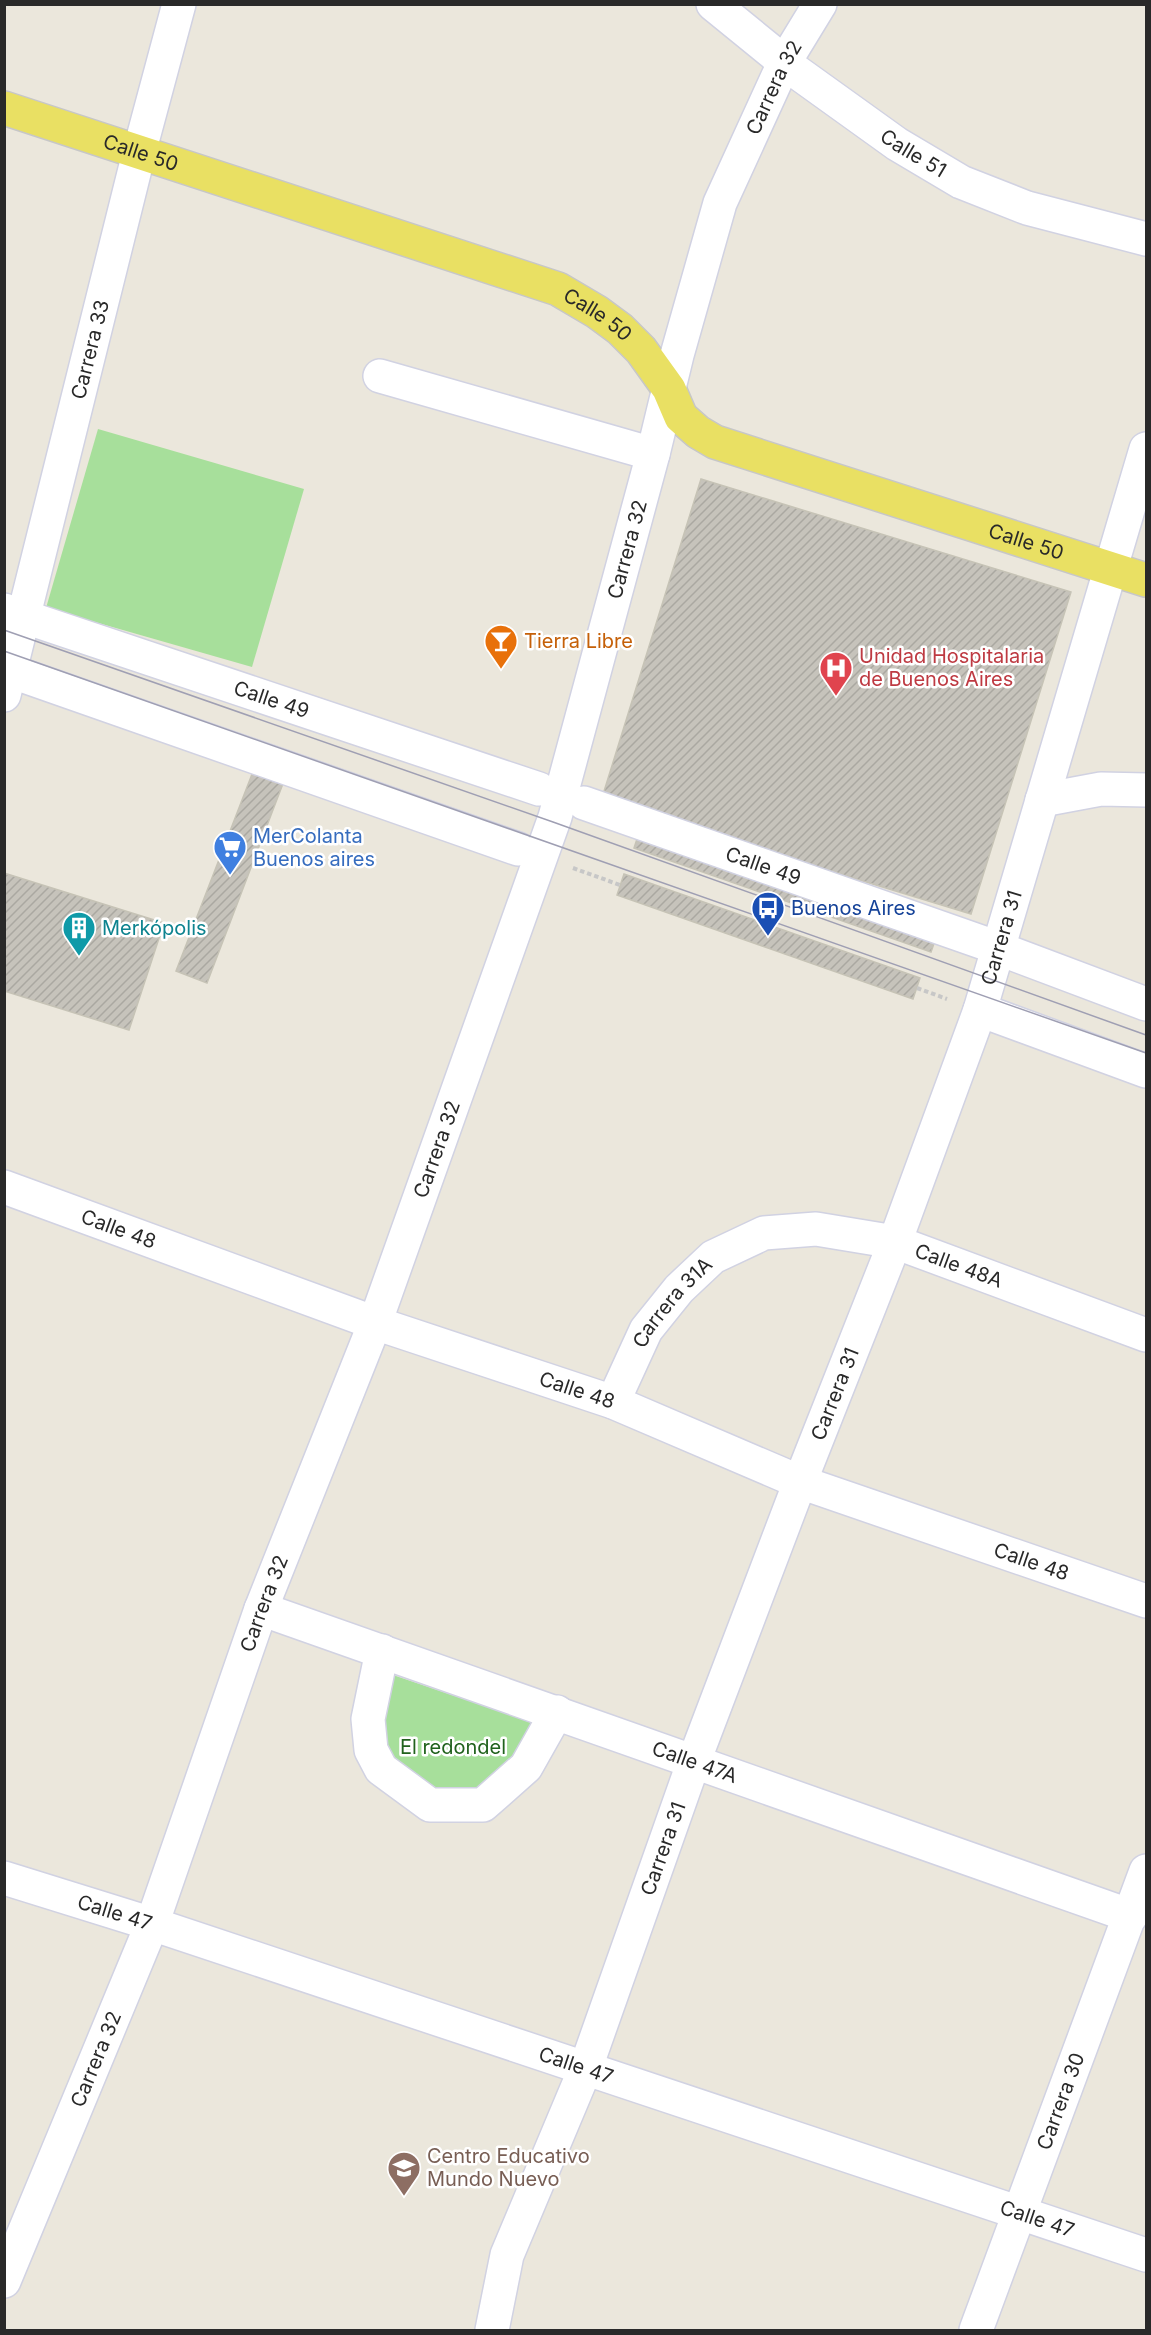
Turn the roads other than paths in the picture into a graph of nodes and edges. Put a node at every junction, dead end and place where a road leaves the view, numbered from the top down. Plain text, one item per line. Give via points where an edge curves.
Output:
1 (179, 4) edge
2 (713, 4) edge
3 (820, 4) edge
4 (784, 63) junction
5 (4, 108) edge
6 (139, 153) junction
7 (1146, 239) edge
8 (380, 376) dead end
9 (669, 390) junction
10 (1146, 448) edge
11 (653, 454) junction
12 (1112, 567) junction
13 (1146, 580) edge
14 (14, 614) edge
15 (7, 678) edge
16 (539, 789) dead end
17 (1146, 790) edge
18 (1042, 800) junction
19 (584, 803) dead end
20 (518, 849) dead end
21 (999, 948) junction
22 (1146, 1004) edge
23 (980, 1010) junction
24 (1146, 1071) edge
25 (4, 1187) edge
26 (764, 1233) joint
27 (895, 1242) junction
28 (375, 1323) junction
29 (1146, 1335) edge
30 (613, 1402) junction
31 (800, 1482) junction
32 (1146, 1601) edge
33 (261, 1609) junction
34 (382, 1651) junction
35 (557, 1712) junction
36 (694, 1761) junction
37 (1146, 1871) edge
38 (4, 1878) edge
39 (1131, 1916) junction
40 (152, 1924) junction
41 (586, 2067) junction
42 (1019, 2213) junction
43 (1146, 2255) edge
44 (4, 2280) edge
45 (492, 2331) edge
46 (976, 2331) edge

1 - 6 street, Carrera 33
2 - 4 street, Calle 51
3 - 4 street, Carrera 32
4 - 7 street, Calle 51 via 897,144 961,182 1027,208
4 - 9 street, Carrera 32 via 720,203
5 - 6 main road, Calle 50
6 - 9 main road, Calle 50 via 558,289 621,329
6 - 14 street, Carrera 33
8 - 11 street
9 - 11 street, Carrera 32
9 - 12 main road, Calle 50 via 681,417 715,442
10 - 12 street, Carrera 31
11 - 28 street, Carrera 32 via 555,817
12 - 13 main road, Calle 50
12 - 18 street, Carrera 31
14 - 15 street, Carrera 33
14 - 16 street, Calle 49
15 - 20 street
17 - 18 street via 1101,789
18 - 21 street, Carrera 31
19 - 21 street, Calle 49
21 - 22 street, Calle 49
21 - 23 street, Carrera 31
23 - 24 street
23 - 27 street, Carrera 31
25 - 28 street, Calle 48
26 - 27 street, Calle 48A via 816,1228
26 - 30 street, Carrera 31A via 713,1257 679,1289 646,1330
27 - 29 street, Calle 48A
27 - 31 street, Carrera 31
28 - 30 street, Calle 48
28 - 33 street, Carrera 32
30 - 31 street, Calle 48
31 - 32 street, Calle 48
31 - 36 street, Carrera 31
33 - 34 street, Calle 47A
33 - 40 street, Carrera 32
34 - 35 street, Calle 47A
34 - 35 street via 368,1719 371,1750 381,1769 429,1805 483,1805 526,1767
35 - 36 street, Calle 47A
36 - 39 street, Calle 47A
36 - 41 street, Carrera 31
37 - 39 street, Carrera 30
38 - 40 street, Calle 47
39 - 42 street, Carrera 30
40 - 41 street, Calle 47
40 - 44 street, Carrera 32
41 - 42 street, Calle 47
41 - 45 street, Carrera 31 via 507,2254
42 - 43 street, Calle 47
42 - 46 street, Carrera 30

